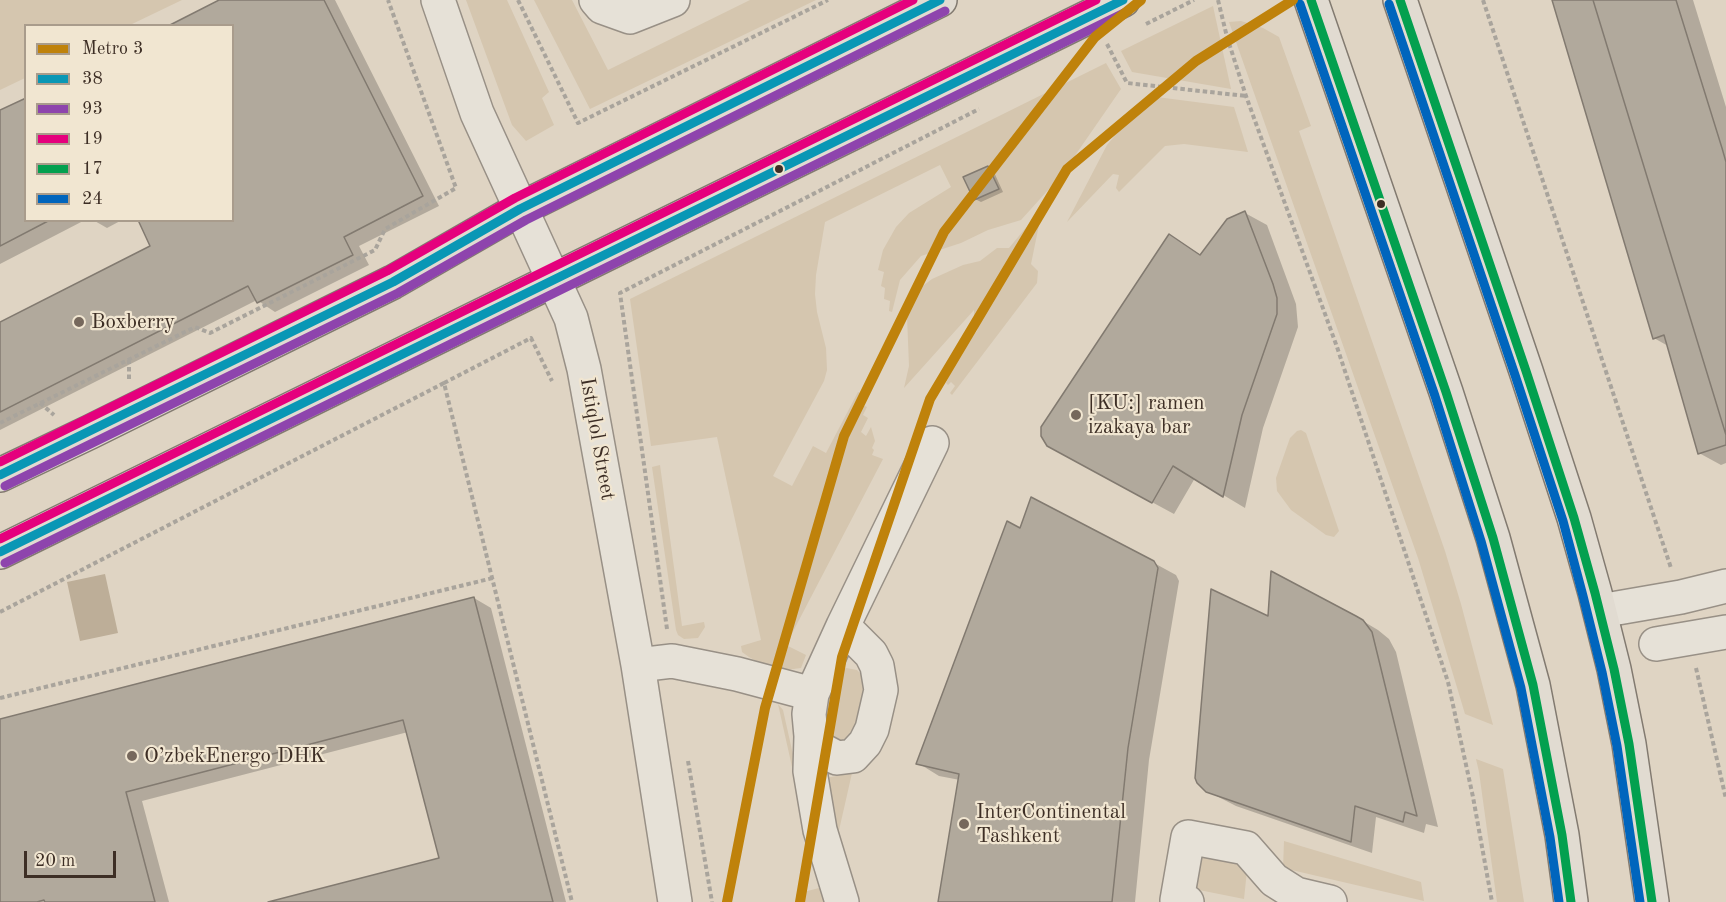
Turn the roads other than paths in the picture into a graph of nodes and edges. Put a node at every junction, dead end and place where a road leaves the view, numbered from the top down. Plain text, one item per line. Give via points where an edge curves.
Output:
1 (438, 0) edge
2 (596, 0) edge
3 (674, 0) edge
4 (940, 0) edge
5 (1123, 0) edge
6 (1311, 0) edge
7 (1400, 0) edge
8 (520, 209) junction
9 (553, 280) junction
10 (932, 443) dead end
11 (0, 475) edge
12 (0, 552) edge
13 (1726, 586) edge
14 (1600, 611) junction
15 (843, 626) junction
16 (1726, 632) edge
17 (1656, 644) dead end
18 (638, 665) junction
19 (812, 694) junction
20 (811, 736) junction
21 (1296, 894) junction
22 (675, 902) edge
23 (842, 902) edge
24 (1187, 902) edge
25 (1265, 902) edge
26 (1330, 902) edge
27 (1571, 902) edge
28 (1652, 902) edge

1 - 8 street, Istiqlol Street via 477,113
2 - 3 street via 602,7 630,17
4 - 8 main road
5 - 9 main road
6 - 27 main road via 1493,538 1533,685
7 - 14 main road via 1526,371
8 - 9 street, Istiqlol Street
8 - 11 main road via 393,282
9 - 12 main road
9 - 18 street, Istiqlol Street via 571,318 584,369
10 - 15 street
13 - 14 street
14 - 28 main road via 1629,744
15 - 19 street
15 - 20 street via 863,644 878,666 881,690 872,729 860,750 845,758 829,755
16 - 17 street
18 - 19 street via 672,661
18 - 22 street, Istiqlol Street
19 - 20 street
20 - 23 street via 810,771 820,830
21 - 24 street via 1274,880 1246,848 1188,837 1177,900
21 - 25 street
21 - 26 street

